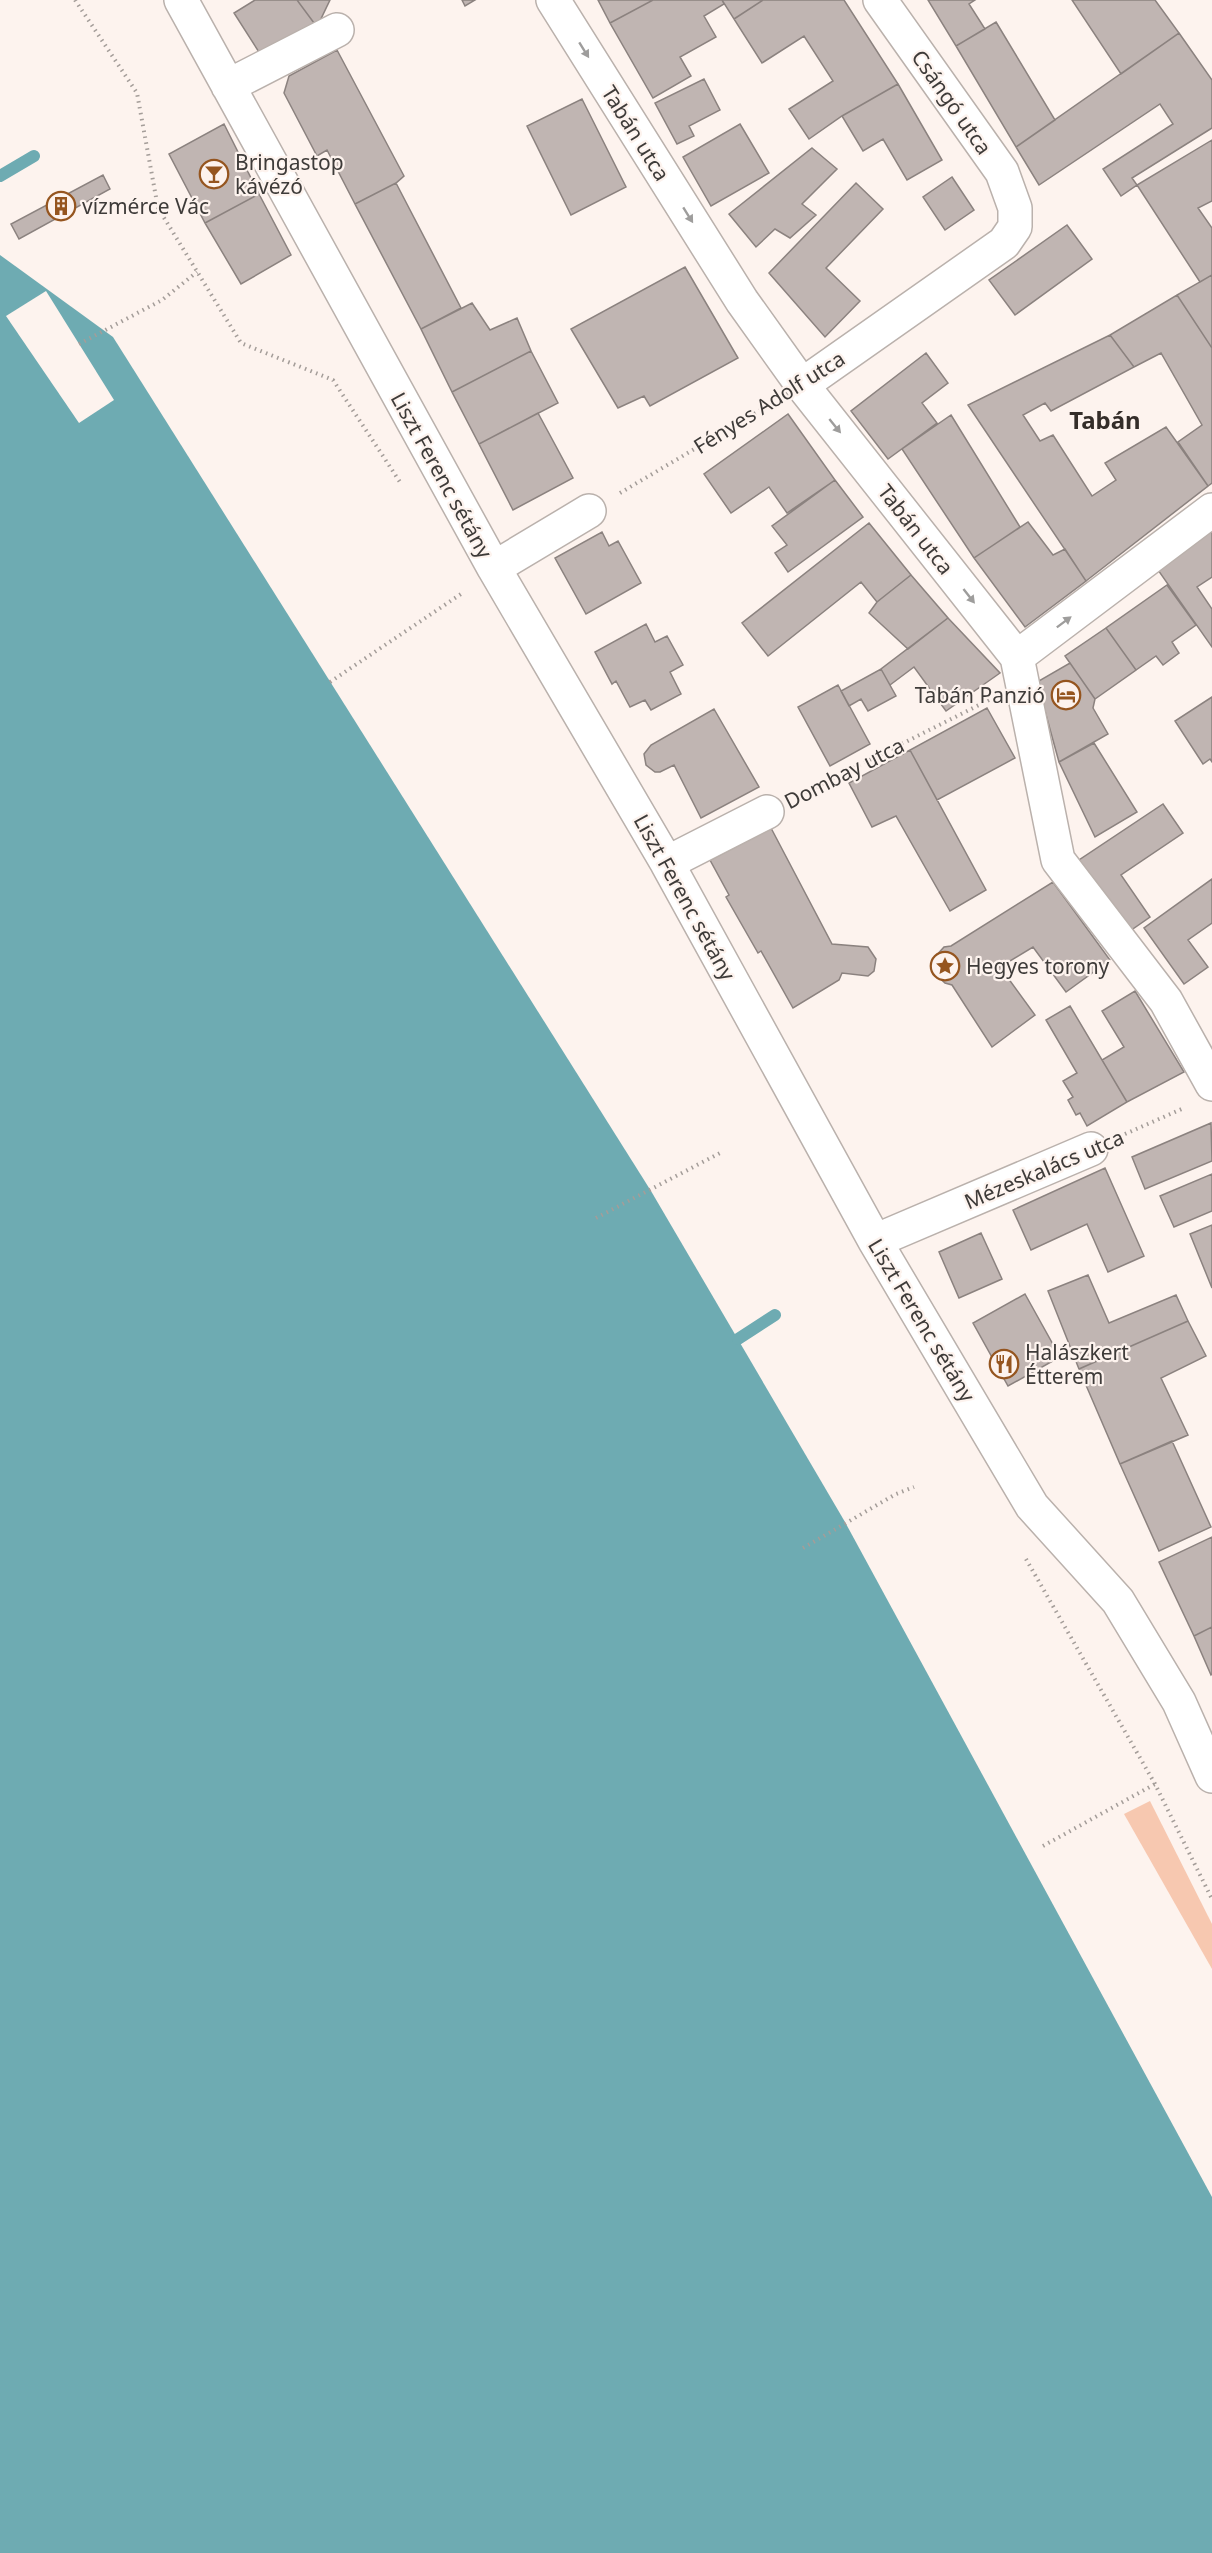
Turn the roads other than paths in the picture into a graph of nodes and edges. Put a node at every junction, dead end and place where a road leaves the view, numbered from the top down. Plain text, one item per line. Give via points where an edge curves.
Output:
1 (181, 0) edge
2 (552, 0) edge
3 (880, 0) edge
4 (338, 30) dead end
5 (228, 86) junction
6 (1015, 208) joint
7 (802, 385) junction
8 (1212, 510) edge
9 (589, 511) road end
10 (482, 578) junction
11 (1019, 670) junction
12 (767, 812) road end
13 (667, 862) junction
14 (1202, 1094) edge
15 (1091, 1149) road end
16 (875, 1241) junction
17 (1212, 1776) edge

1 - 5 street, Liszt Ferenc sétány
2 -> 7 street, Tabán utca via 742,301
3 - 6 street, Csángó utca via 1002,172
4 - 5 street
5 - 10 street, Liszt Ferenc sétány
6 - 7 street, Fényes Adolf utca via 1015,227 1005,243
7 -> 11 street, Tabán utca
11 -> 8 street
9 - 10 street
10 - 13 street, Liszt Ferenc sétány
11 - 14 street, Tabán utca via 1058,861 1166,1002
12 - 13 street, Dombay utca
13 - 16 street, Liszt Ferenc sétány
15 - 16 street, Mézeskalács utca
16 - 17 street, Liszt Ferenc sétány via 1032,1506 1118,1601 1179,1702

